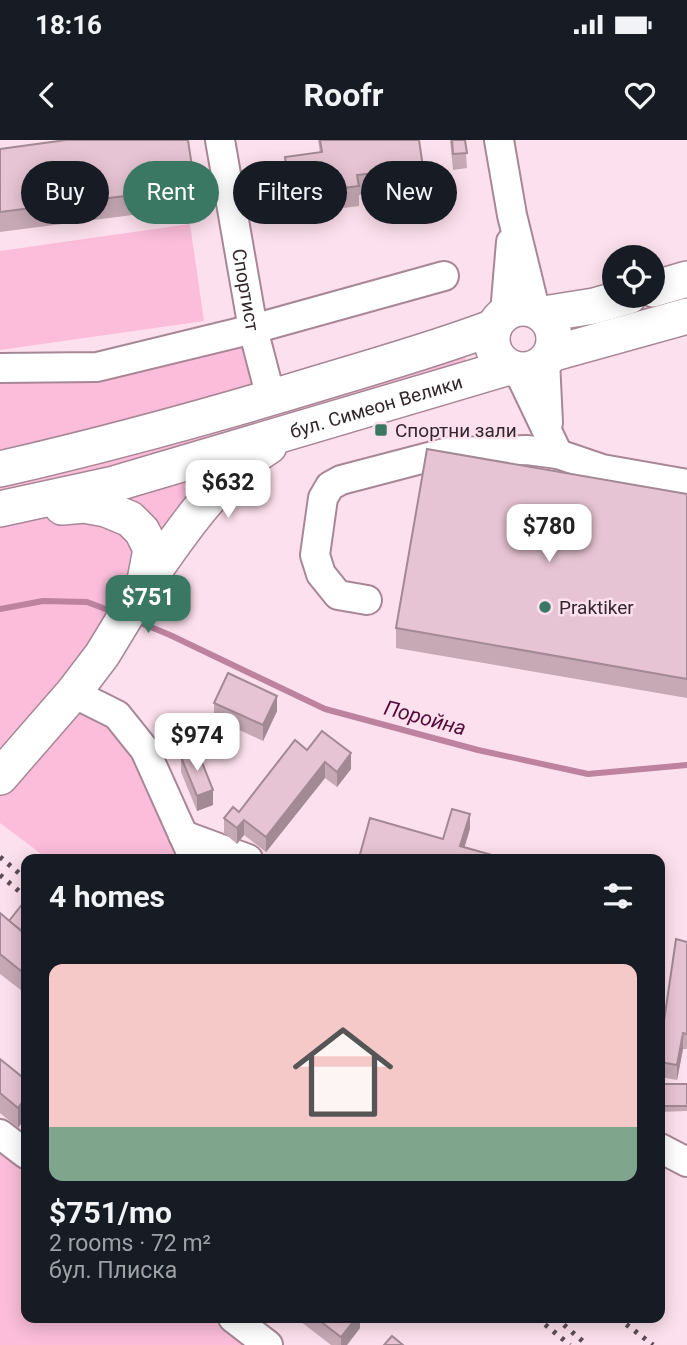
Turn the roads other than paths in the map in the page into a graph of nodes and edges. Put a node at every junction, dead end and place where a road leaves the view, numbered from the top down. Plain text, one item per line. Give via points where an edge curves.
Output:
1 (220, 140) edge
2 (499, 140) edge
3 (444, 276) dead end
4 (687, 279) edge
5 (665, 285) edge
6 (602, 304) edge
7 (520, 316) junction
8 (687, 316) edge
9 (253, 329) junction
10 (531, 363) junction
11 (0, 368) edge
12 (271, 398) junction
13 (292, 432) junction
14 (553, 445) junction
15 (0, 469) edge
16 (687, 484) edge
17 (0, 509) edge
18 (0, 515) edge
19 (144, 586) junction
20 (367, 600) dead end
21 (73, 693) junction
22 (0, 777) edge
23 (188, 847) edge
24 (223, 854) edge
25 (0, 1133) edge
26 (21, 1150) edge
27 (665, 1150) edge
28 (687, 1161) edge
29 (239, 1323) edge
30 (268, 1345) edge

1 - 9 street, Спортист
2 - 7 street via 512,215
3 - 9 street
4 - 5 main road
6 - 7 main road, бул. Симеон Велики
7 - 10 main road via 553,329 555,338
7 - 10 main road via 492,336 492,345 501,361
7 - 12 main road, бул. Симеон Велики
8 - 10 main road, бул. Симеон Велики
9 - 11 street via 97,367
9 - 12 street, Спортист
10 - 13 main road, бул. Симеон Велики
10 - 14 street
12 - 15 main road, бул. Симеон Велики
13 - 17 main road, бул. Симеон Велики via 114,484
13 - 19 main road via 248,459 226,480
14 - 16 street via 602,469
14 - 20 street via 447,452 330,486 323,498 315,555 321,574 338,595
18 - 19 main road via 84,505 130,519 151,549
19 - 21 main road via 103,655
21 - 22 main road
21 - 23 street via 117,715 145,750
23 - 24 street
25 - 26 street
27 - 28 street
29 - 30 street

